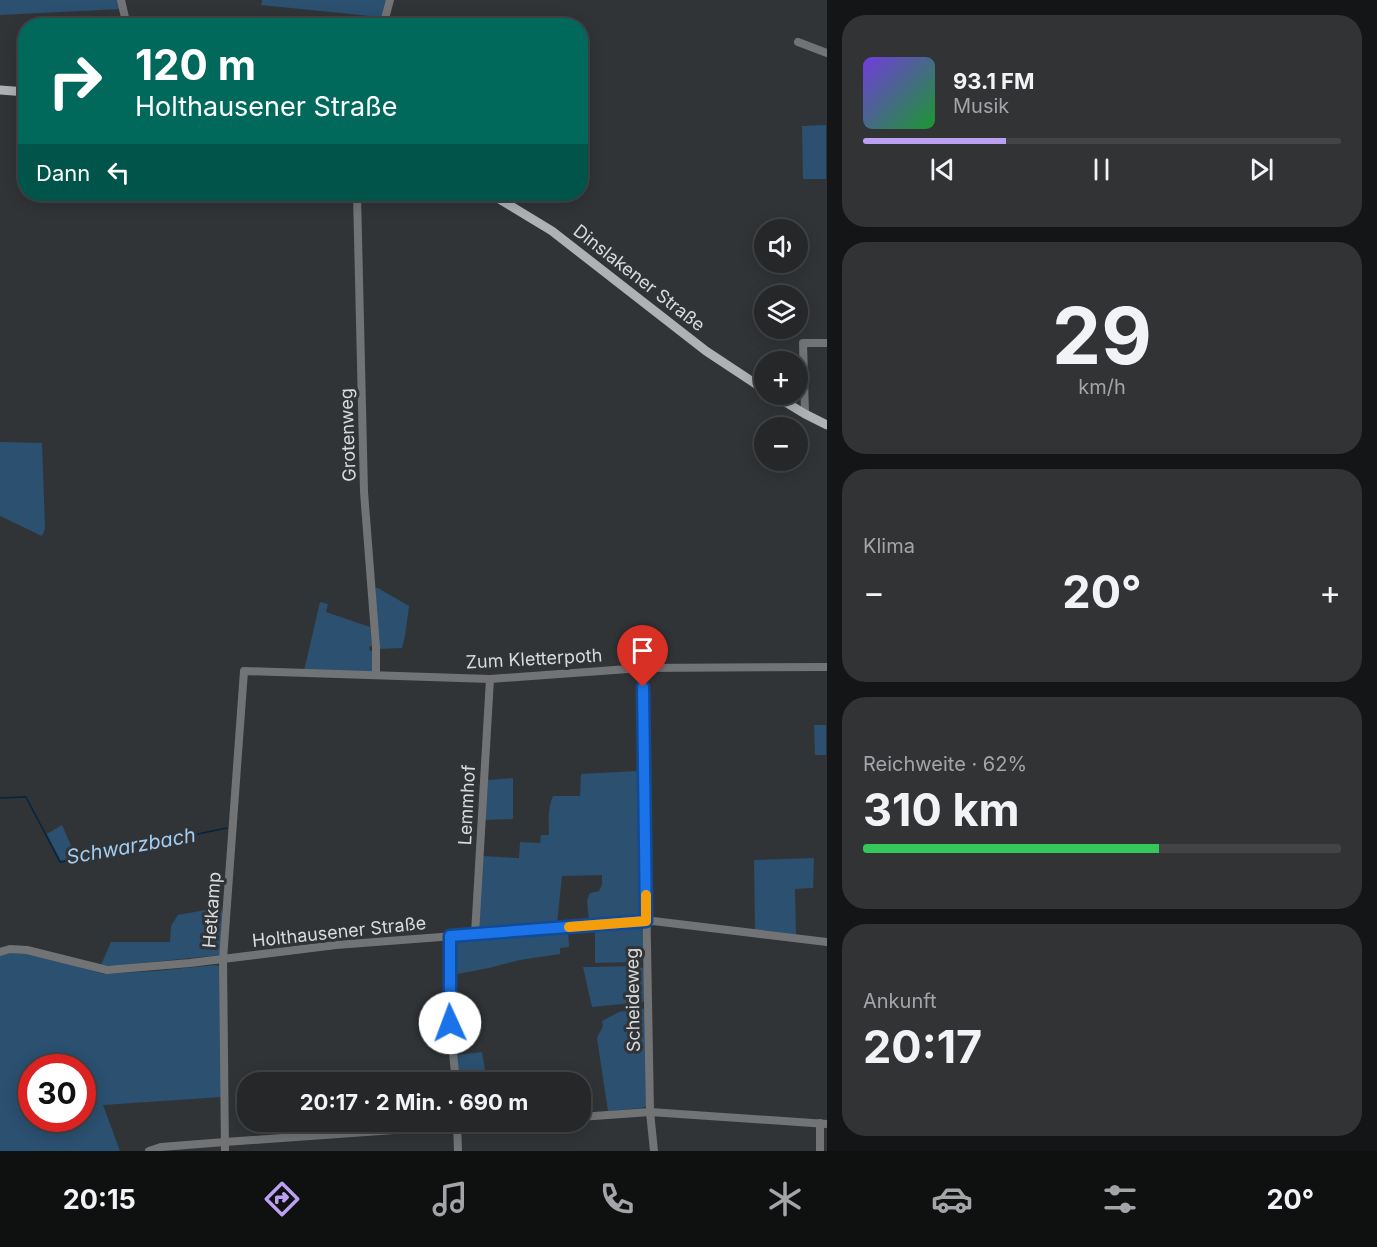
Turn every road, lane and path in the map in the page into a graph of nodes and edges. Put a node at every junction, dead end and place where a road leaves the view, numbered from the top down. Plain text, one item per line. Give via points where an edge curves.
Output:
1 (121, 0) edge
2 (390, 0) edge
3 (125, 18) edge
4 (385, 18) edge
5 (798, 42) dead end
6 (826, 53) edge
7 (0, 90) edge
8 (18, 91) edge
9 (357, 201) edge
10 (503, 201) edge
11 (826, 343) edge
12 (754, 383) edge
13 (790, 405) edge
14 (805, 414) junction
15 (826, 425) edge
16 (826, 667) edge
17 (642, 668) junction
18 (244, 671) joint
19 (376, 675) junction
20 (490, 679) junction
21 (646, 921) junction
22 (475, 934) junction
23 (450, 936) junction
24 (826, 942) edge
25 (0, 952) edge
26 (223, 959) junction
27 (455, 1072) edge
28 (650, 1112) junction
29 (591, 1116) edge
30 (823, 1124) edge
31 (354, 1132) edge
32 (457, 1132) edge
33 (225, 1142) junction
34 (149, 1151) edge
35 (225, 1151) edge
36 (458, 1151) edge
37 (654, 1151) edge
38 (820, 1151) edge

1 - 3 street
2 - 4 street
5 - 6 street
7 - 8 main road
9 - 19 street, Grotenweg via 364,492
10 - 12 main road, Dinslakener Straße via 552,231 706,351
11 - 14 street via 803,343
13 - 14 main road
14 - 15 main road
16 - 17 street, Zum Kletterpoth
17 - 20 street, Zum Kletterpoth
17 - 21 street, Scheideweg
18 - 19 street, Zum Kletterpoth
18 - 26 street, Hetkamp
19 - 20 street, Zum Kletterpoth
20 - 22 street, Lemmhof
21 - 22 street, Holthausener Straße
21 - 24 street, Holthausener Straße
21 - 28 street, Scheideweg
22 - 23 street, Holthausener Straße
23 - 26 street, Holthausener Straße
23 - 27 street via 450,1023
25 - 26 street, Holthausener Straße via 27,950 107,970
26 - 33 street, Hetkamp
28 - 29 street
28 - 30 street
28 - 37 street, Scheideweg
30 - 38 street
31 - 33 street
32 - 36 street
33 - 34 street
33 - 35 street, Hetkamp

